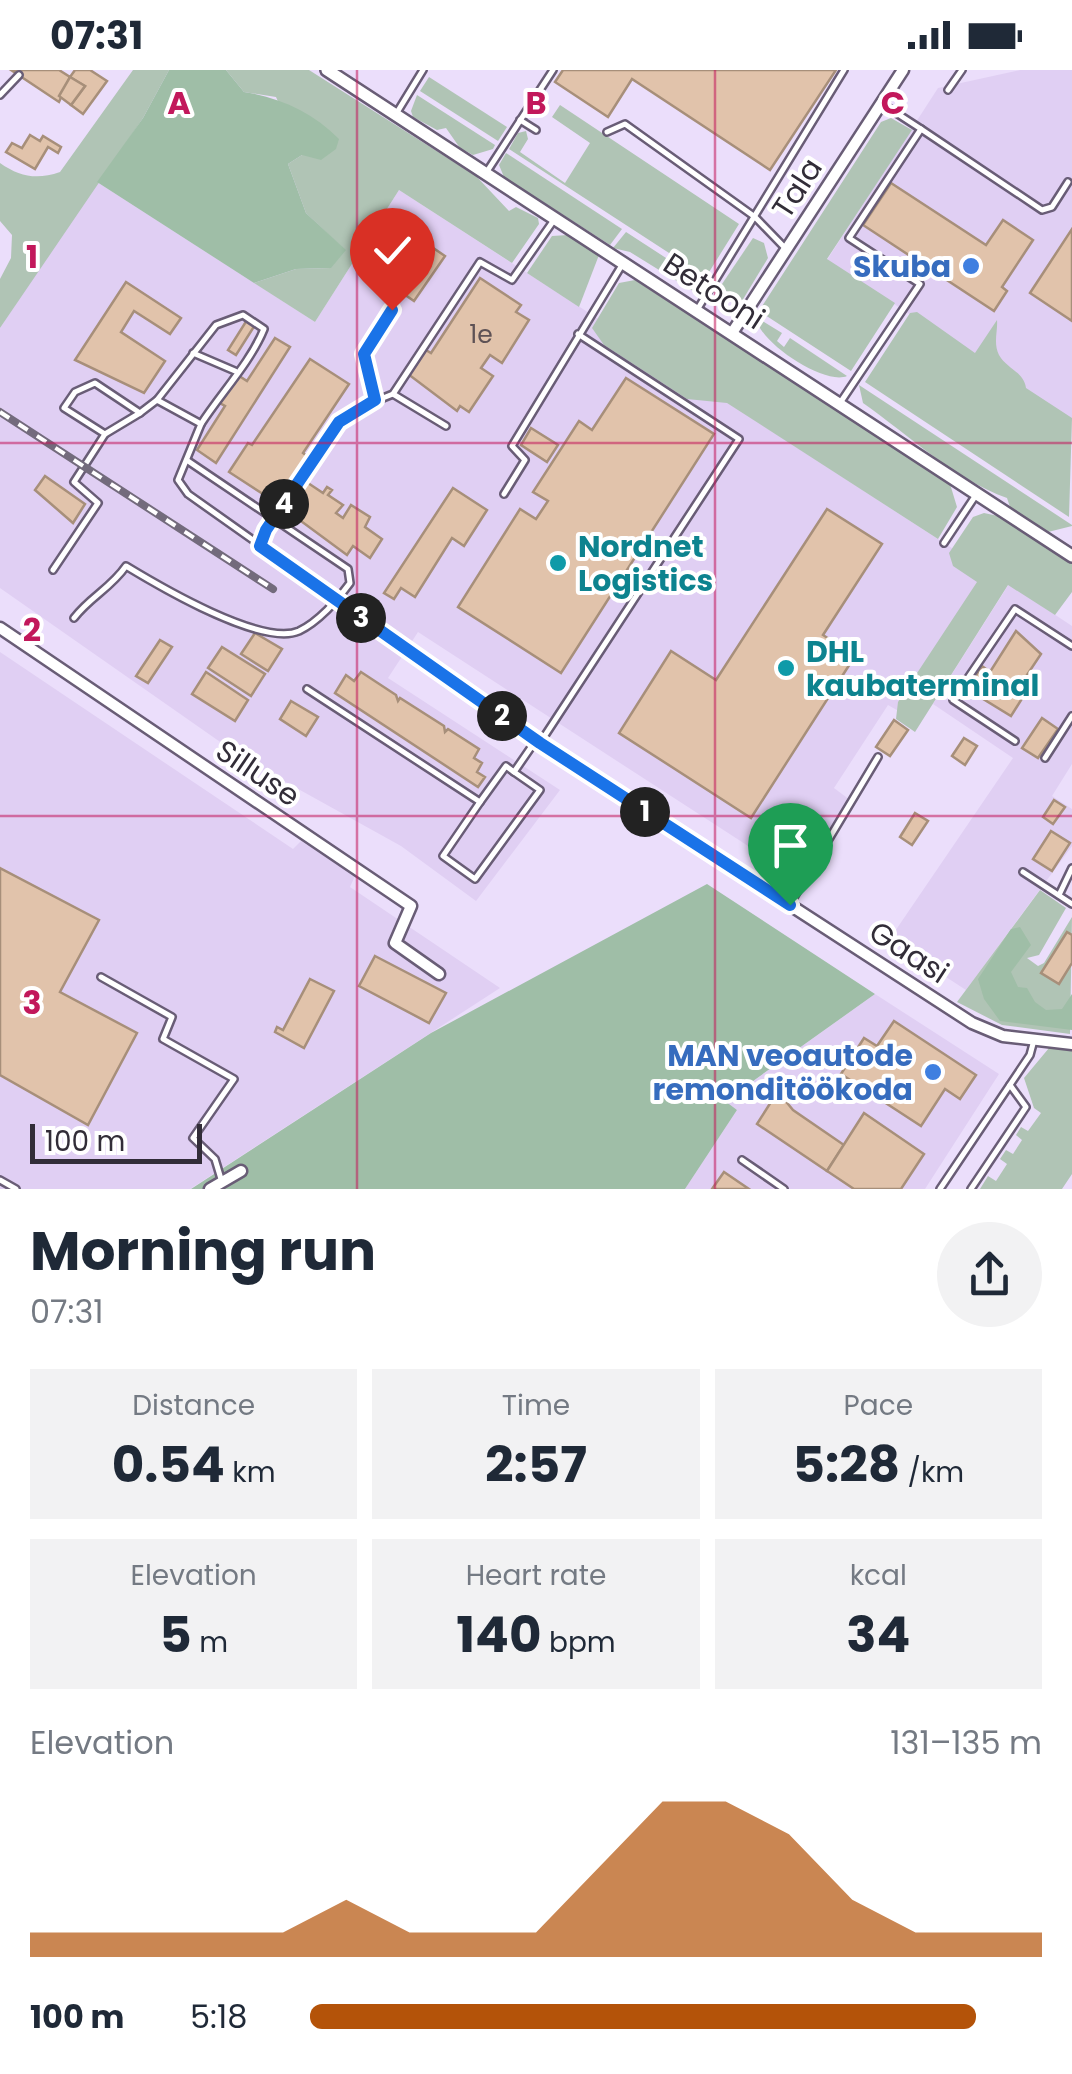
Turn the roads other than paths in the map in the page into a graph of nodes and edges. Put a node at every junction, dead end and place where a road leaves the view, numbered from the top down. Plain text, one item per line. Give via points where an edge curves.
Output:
1 (328, 70) edge
2 (423, 70) edge
3 (553, 70) edge
4 (844, 70) edge
5 (903, 70) edge
6 (962, 70) edge
7 (19, 75) dead end
8 (948, 90) dead end
9 (0, 95) edge
10 (882, 104) junction
11 (396, 114) junction
12 (520, 120) junction
13 (921, 129) junction
14 (536, 130) dead end
15 (607, 132) dead end
16 (486, 172) junction
17 (1068, 182) dead end
18 (754, 217) junction
19 (556, 218) junction
20 (786, 249) junction
21 (624, 262) junction
22 (392, 310) dead end
23 (697, 311) junction
24 (732, 332) junction
25 (578, 334) junction
26 (193, 352) junction
27 (235, 371) junction
28 (393, 394) junction
29 (157, 400) junction
30 (375, 400) junction
31 (840, 404) junction
32 (140, 413) junction
33 (201, 424) junction
34 (446, 426) dead end
35 (105, 434) junction
36 (188, 461) junction
37 (504, 494) dead end
38 (976, 495) junction
39 (275, 517) junction
40 (1072, 538) edge
41 (944, 543) dead end
42 (260, 546) junction
43 (1068, 554) edge
44 (53, 570) dead end
45 (336, 602) junction
46 (360, 616) joint
47 (74, 618) dead end
48 (0, 628) edge
49 (1072, 646) edge
50 (307, 689) dead end
51 (1072, 716) edge
52 (1015, 741) dead end
53 (538, 742) junction
54 (878, 756) dead end
55 (1045, 758) dead end
56 (514, 772) junction
57 (480, 802) junction
58 (1072, 868) edge
59 (1023, 872) dead end
60 (1059, 896) junction
61 (1072, 904) edge
62 (790, 905) junction
63 (439, 974) dead end
64 (101, 977) dead end
65 (1034, 1040) junction
66 (1072, 1044) edge
67 (1010, 1085) junction
68 (742, 1160) dead end
69 (241, 1171) dead end
70 (0, 1180) edge
71 (222, 1182) junction
72 (16, 1189) edge
73 (210, 1189) edge
74 (784, 1189) edge
75 (940, 1189) edge
76 (971, 1189) edge

1 - 11 street, Betooni
2 - 11 lane
3 - 12 lane
4 - 18 lane
5 - 10 street, Tala
6 - 8 lane
7 - 9 lane
10 - 13 lane
10 - 20 street, Tala
11 - 16 street, Betooni
12 - 14 lane
12 - 16 lane
13 - 17 lane via 1042,210 1052,207
13 - 31 lane via 848,238 920,284
15 - 18 lane via 625,124
16 - 19 street, Betooni
18 - 20 lane
18 - 23 lane
19 - 21 street, Betooni
19 - 28 lane via 512,280 480,262
20 - 24 street, Tala
21 - 23 street, Betooni
21 - 25 lane
22 - 30 lane via 364,354
23 - 24 street, Betooni
24 - 31 street, Betooni
25 - 37 lane via 512,446 525,460
25 - 53 lane via 739,439
26 - 27 lane
26 - 27 lane via 216,325 243,314 254,318 264,330
26 - 29 lane
27 - 33 lane
28 - 30 lane
28 - 34 lane
29 - 32 lane
29 - 33 lane
30 - 39 lane via 339,422
31 - 38 street, Betooni
32 - 35 lane
32 - 35 lane via 95,383 75,392 64,408
33 - 36 lane
35 - 44 lane via 74,482 98,503
36 - 39 lane
36 - 42 lane, Gaasi via 178,480 188,494
38 - 41 lane
38 - 43 street, Betooni
39 - 42 lane
39 - 45 lane via 348,569 350,583
40 - 43 lane
42 - 45 lane, Gaasi
45 - 46 lane, Gaasi
45 - 47 lane via 298,632 279,633 198,609 126,566
46 - 53 street, Gaasi
48 - 63 street, Silluse via 411,906 396,942
49 - 52 lane via 1016,609 953,700
50 - 57 lane
51 - 55 lane
53 - 56 lane
53 - 62 street, Gaasi
54 - 62 lane
56 - 57 lane via 506,766
56 - 57 lane via 540,790 476,879 443,856
58 - 60 lane
59 - 60 lane
60 - 61 lane
62 - 65 street, Gaasi via 972,1023
64 - 71 lane via 172,1016 163,1039 234,1079 193,1138 215,1160
65 - 66 street, Gaasi
65 - 67 lane
67 - 75 lane
67 - 76 lane via 1026,1108
68 - 74 lane
69 - 71 street
70 - 72 lane
71 - 73 street

